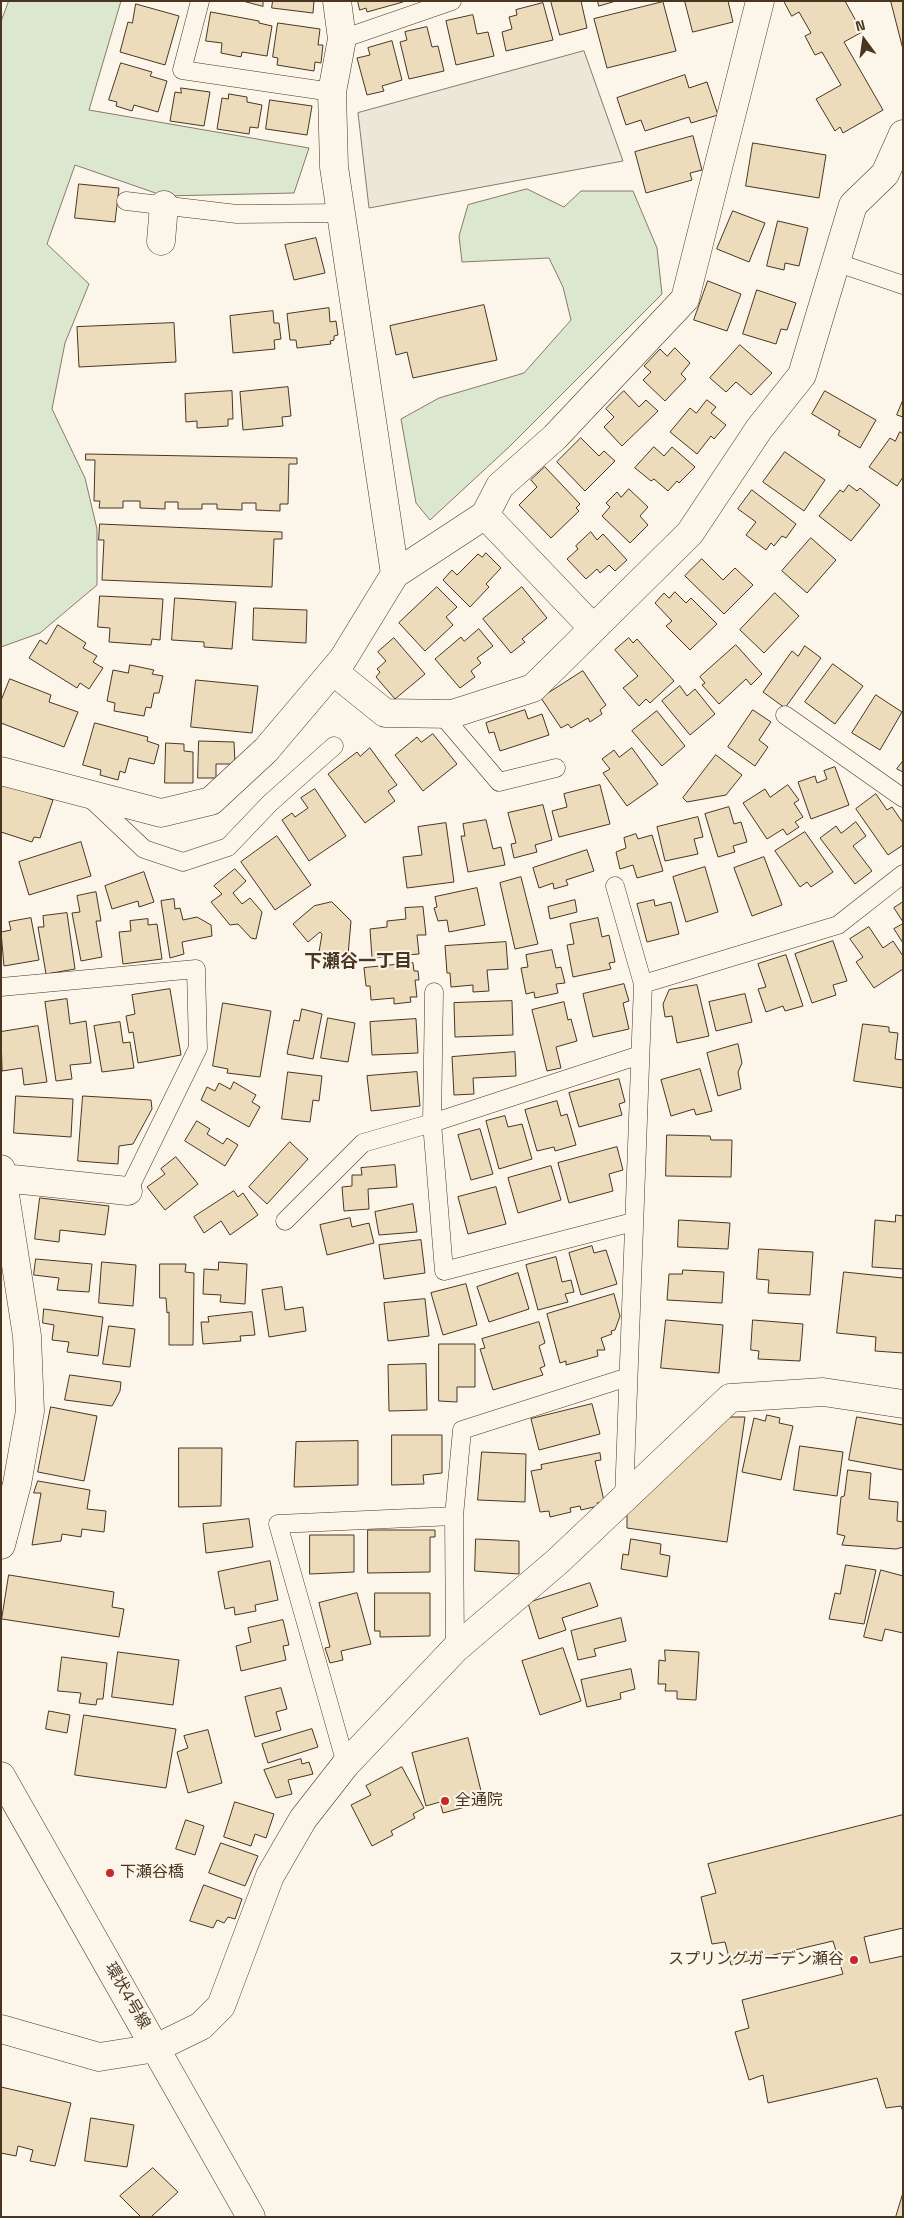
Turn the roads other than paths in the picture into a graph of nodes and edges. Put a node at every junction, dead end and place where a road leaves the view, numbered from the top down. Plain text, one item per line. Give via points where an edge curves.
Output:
1 (200, 1) edge
2 (336, 1) edge
3 (452, 1) edge
4 (760, 1) edge
5 (342, 39) junction
6 (332, 92) junction
7 (903, 134) edge
8 (126, 201) dead end
9 (164, 205) junction
10 (341, 213) junction
11 (161, 242) dead end
12 (835, 262) junction
13 (903, 285) edge
14 (485, 515) junction
15 (395, 574) junction
16 (593, 628) junction
17 (333, 671) junction
18 (442, 716) junction
19 (785, 716) dead end
20 (334, 746) dead end
21 (556, 768) dead end
22 (1, 771) edge
23 (84, 793) junction
24 (903, 798) edge
25 (903, 874) edge
26 (615, 886) dead end
27 (643, 984) junction
28 (1, 987) edge
29 (434, 992) dead end
30 (640, 1055) junction
31 (432, 1123) junction
32 (2, 1173) edge
33 (128, 1191) joint
34 (285, 1221) dead end
35 (633, 1222) junction
36 (628, 1377) junction
37 (903, 1404) edge
38 (624, 1498) junction
39 (454, 1516) junction
40 (1, 1545) edge
41 (455, 1649) junction
42 (346, 1764) junction
43 (1, 1776) edge
44 (1, 2029) edge
45 (156, 2048) junction
46 (251, 2217) edge

1 - 6 lane via 182,70
2 - 5 street
3 - 5 lane
4 - 14 street via 684,299 555,436 500,486
5 - 6 street
6 - 10 street via 334,167
7 - 12 street via 885,174 853,205
8 - 9 lane
9 - 10 lane via 237,214
9 - 11 street
10 - 15 street
12 - 13 lane
12 - 16 street via 802,375 758,429 690,533
14 - 15 street
14 - 16 street
15 - 17 street
16 - 18 street via 533,688
17 - 18 street via 385,713
17 - 23 street via 266,750 211,801 161,813
18 - 21 lane via 499,782
19 - 24 lane
20 - 23 lane via 228,846 183,862 144,849
22 - 23 street
25 - 27 lane via 838,925
26 - 27 lane
27 - 30 lane
28 - 33 lane via 196,968 198,1048
29 - 31 lane
30 - 31 lane
30 - 35 lane
31 - 34 lane via 363,1143
31 - 35 lane via 444,1271
32 - 33 street
32 - 40 street via 27,1336 30,1411 17,1484
35 - 36 lane
36 - 38 lane
36 - 39 lane via 462,1430
37 - 38 street via 823,1392 730,1398
38 - 41 street via 558,1561
39 - 41 lane
39 - 42 lane via 278,1524
41 - 42 street
42 - 45 street via 303,1819 270,1876 221,2006 202,2026
43 - 45 street, 環状4号線
44 - 45 street via 99,2057
45 - 46 street, 環状4号線

